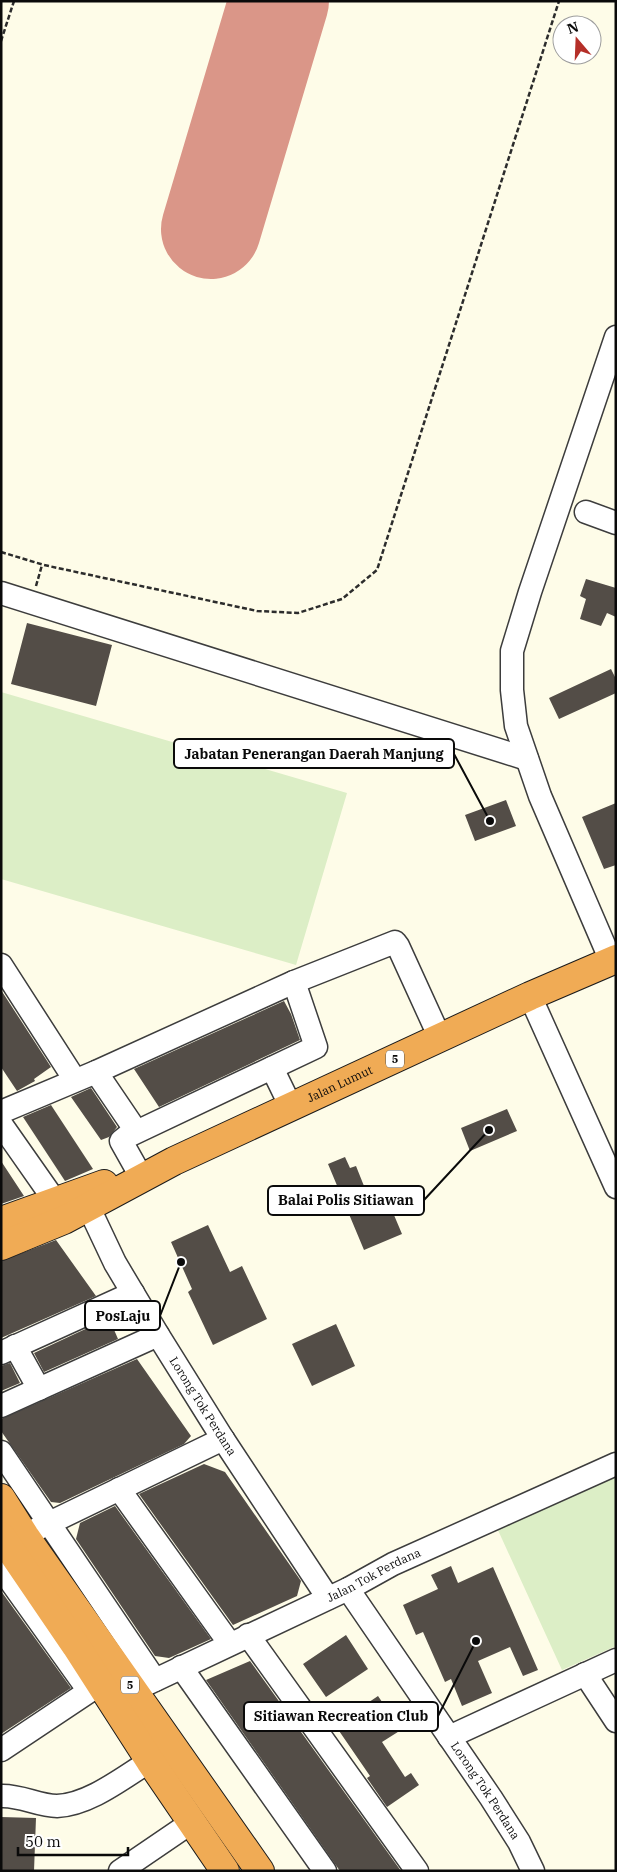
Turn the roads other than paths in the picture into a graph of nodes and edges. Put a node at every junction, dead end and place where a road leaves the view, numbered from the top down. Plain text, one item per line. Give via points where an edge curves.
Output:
1 (616, 337) edge
2 (612, 363) edge
3 (586, 512) dead end
4 (616, 523) edge
5 (1, 593) edge
6 (527, 759) junction
7 (613, 960) edge
8 (1, 965) edge
9 (294, 982) junction
10 (530, 996) junction
11 (440, 1038) junction
12 (272, 1068) junction
13 (85, 1076) junction
14 (291, 1107) junction
15 (1, 1112) edge
16 (1, 1124) edge
17 (136, 1131) junction
18 (174, 1161) junction
19 (139, 1173) junction
20 (616, 1187) edge
21 (55, 1201) junction
22 (89, 1208) junction
23 (1, 1221) edge
24 (1, 1246) edge
25 (133, 1293) junction
26 (158, 1335) junction
27 (8, 1350) edge
28 (39, 1389) junction
29 (1, 1406) edge
30 (223, 1439) junction
31 (1, 1452) edge
32 (616, 1464) edge
33 (119, 1489) junction
34 (1, 1498) edge
35 (50, 1522) junction
36 (13, 1536) edge
37 (1, 1568) edge
38 (338, 1593) junction
39 (239, 1640) junction
40 (616, 1660) edge
41 (181, 1667) junction
42 (585, 1674) junction
43 (144, 1685) junction
44 (95, 1687) junction
45 (616, 1721) edge
46 (449, 1737) junction
47 (1, 1750) edge
48 (150, 1761) junction
49 (1, 1796) edge
50 (192, 1822) junction
51 (226, 1825) junction
52 (120, 1871) edge
53 (225, 1871) edge
54 (252, 1871) edge
55 (260, 1871) edge
56 (325, 1871) edge
57 (417, 1871) edge
58 (533, 1871) edge

1 - 2 street
2 - 6 street via 512,651 516,726
3 - 4 street
5 - 6 street
6 - 7 street via 540,796
7 - 10 highway, Jalan Lumut / 5
8 - 13 street
9 - 11 street via 395,942
9 - 12 street via 316,1047
9 - 13 street
10 - 11 highway, Jalan Lumut / 5
10 - 20 street
11 - 14 highway, Jalan Lumut / 5
12 - 14 street
12 - 17 street
13 - 15 street
13 - 17 street
14 - 18 highway, Jalan Lumut / 5
16 - 21 street
17 - 19 street via 121,1141
18 - 19 highway, Jalan Lumut / 5
18 - 22 highway, Jalan Lumut / 5
19 - 21 highway, Jalan Lumut / 5
21 - 23 highway, Jalan Lumut / 5
22 - 24 highway, Jalan Lumut / 5
22 - 25 street, Lorong Tok Perdana
25 - 26 street, Lorong Tok Perdana
25 - 27 street
26 - 28 street
26 - 30 street, Lorong Tok Perdana
27 - 28 street
28 - 29 street
30 - 33 street
30 - 38 street, Lorong Tok Perdana
31 - 35 street
32 - 38 street, Jalan Tok Perdana via 393,1564
33 - 35 street
33 - 39 street
34 - 36 highway, 5
35 - 36 street
35 - 43 street
36 - 43 highway, 5
36 - 44 highway, 5
37 - 44 street
38 - 39 street, Jalan Tok Perdana
38 - 46 street, Lorong Tok Perdana
39 - 41 street, Jalan Tok Perdana
39 - 57 street
40 - 42 street
41 - 43 street, Jalan Tok Perdana
41 - 56 street
42 - 45 street
42 - 46 street
43 - 51 highway, 5
44 - 47 street
44 - 48 highway, 5
46 - 58 street, Lorong Tok Perdana via 515,1835
48 - 49 street via 98,1793 71,1804 57,1806 18,1796
48 - 50 highway, 5
50 - 52 street
50 - 53 highway, 5
51 - 54 highway
51 - 55 highway, 5

